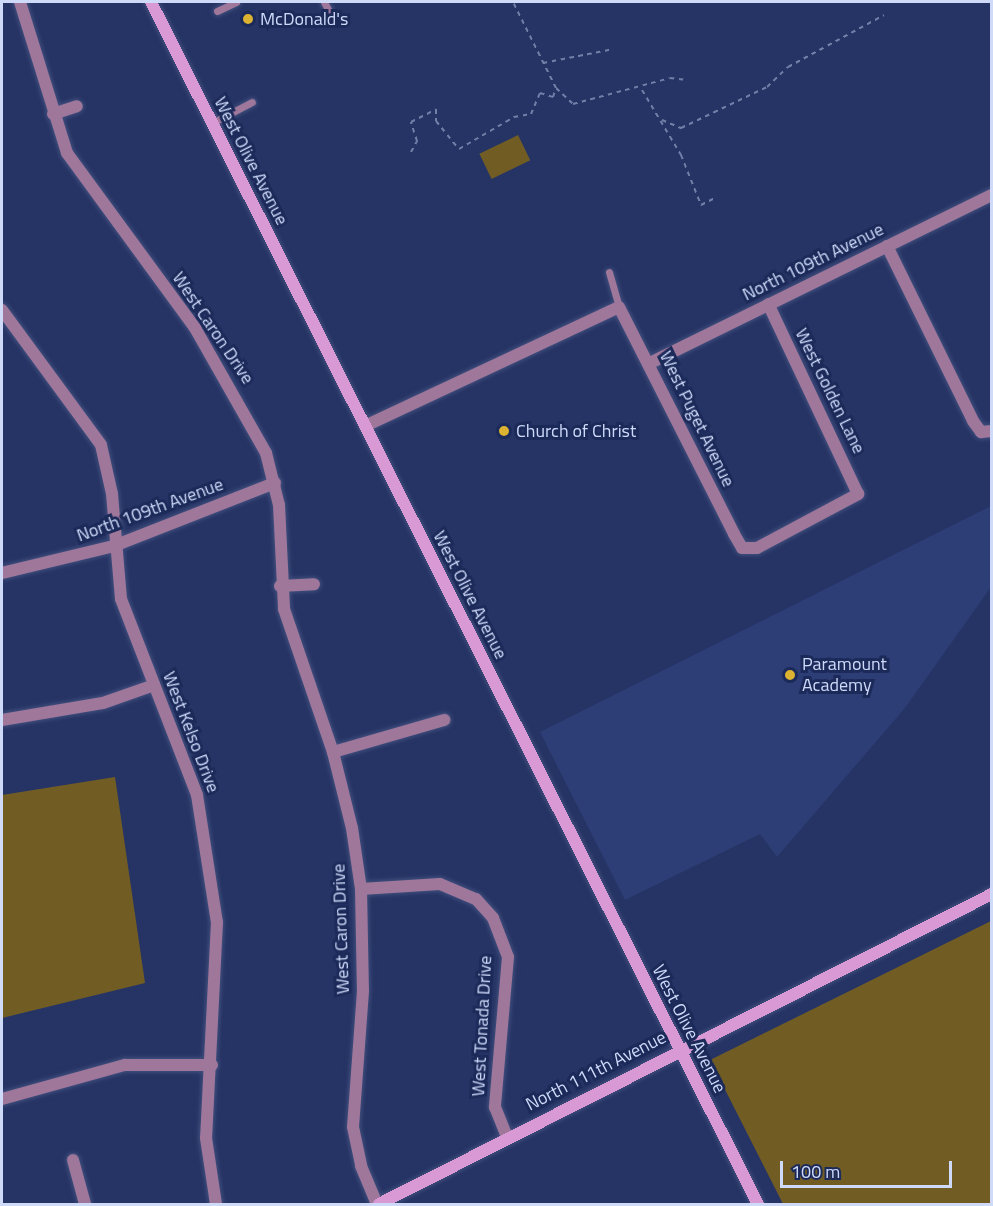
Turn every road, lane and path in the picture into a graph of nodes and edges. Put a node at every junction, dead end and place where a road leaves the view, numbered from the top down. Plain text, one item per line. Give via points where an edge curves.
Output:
1 (20, 2) edge
2 (151, 2) edge
3 (236, 2) edge
4 (324, 2) edge
5 (513, 2) edge
6 (217, 11) dead end
7 (328, 11) dead end
8 (884, 15) dead end
9 (614, 49) dead end
10 (543, 63) junction
11 (687, 80) dead end
12 (556, 88) junction
13 (642, 90) junction
14 (252, 102) dead end
15 (77, 106) dead end
16 (53, 114) junction
17 (662, 120) junction
18 (212, 123) junction
19 (411, 152) dead end
20 (992, 195) edge
21 (715, 198) dead end
22 (887, 246) junction
23 (609, 272) dead end
24 (768, 304) junction
25 (618, 307) junction
26 (2, 310) edge
27 (650, 363) junction
28 (364, 426) junction
29 (986, 432) edge
30 (274, 483) junction
31 (114, 546) junction
32 (742, 548) joint
33 (2, 573) edge
34 (314, 584) dead end
35 (280, 586) junction
36 (154, 685) junction
37 (2, 720) edge
38 (444, 720) dead end
39 (333, 752) junction
40 (361, 889) junction
41 (992, 894) edge
42 (678, 1049) junction
43 (212, 1065) junction
44 (2, 1099) edge
45 (507, 1137) junction
46 (73, 1160) dead end
47 (85, 1204) edge
48 (216, 1204) edge
49 (379, 1204) edge
50 (758, 1204) edge

1 - 16 street, West Caron Drive
2 - 18 main road, West Olive Avenue
3 - 6 lane
4 - 7 lane
5 - 10 path
8 - 17 path via 788,67 767,87 681,128
9 - 10 path
10 - 12 path
11 - 13 path via 670,78
12 - 13 path via 573,105
12 - 19 path via 553,97 540,93 534,98 531,114 514,117 459,149 436,121 436,109 411,122 417,141
13 - 17 path
14 - 18 lane
15 - 16 street
16 - 30 street, West Caron Drive via 79,172 231,386 266,453
17 - 21 path via 701,205
18 - 28 main road, West Olive Avenue
20 - 22 street, North 109th Avenue
22 - 24 street, North 109th Avenue
22 - 29 street
23 - 25 lane
24 - 27 street, North 109th Avenue
24 - 32 street, West Golden Lane via 858,494 757,548
25 - 27 street, West Puget Avenue
25 - 28 street
26 - 31 street, West Kelso Drive via 101,445 112,494
27 - 32 street, West Puget Avenue
28 - 42 main road, West Olive Avenue
30 - 31 street, North 109th Avenue
30 - 35 street, West Caron Drive
31 - 33 street, North 109th Avenue
31 - 36 street, West Kelso Drive via 121,599
34 - 35 street
35 - 39 street, West Caron Drive via 292,640
36 - 37 street via 103,703
36 - 43 street, West Kelso Drive via 197,795 211,867 218,951
38 - 39 street
39 - 40 street, West Caron Drive
40 - 45 street, West Tonada Drive via 440,884 476,899 493,918 508,957 495,1107
40 - 49 street, West Caron Drive via 363,991 353,1127 361,1166
41 - 42 main road, North 111th Avenue
42 - 45 main road, North 111th Avenue
42 - 50 main road, West Olive Avenue
43 - 44 street via 125,1065
43 - 48 street, West Kelso Drive via 206,1138
45 - 49 main road, North 111th Avenue
46 - 47 street

